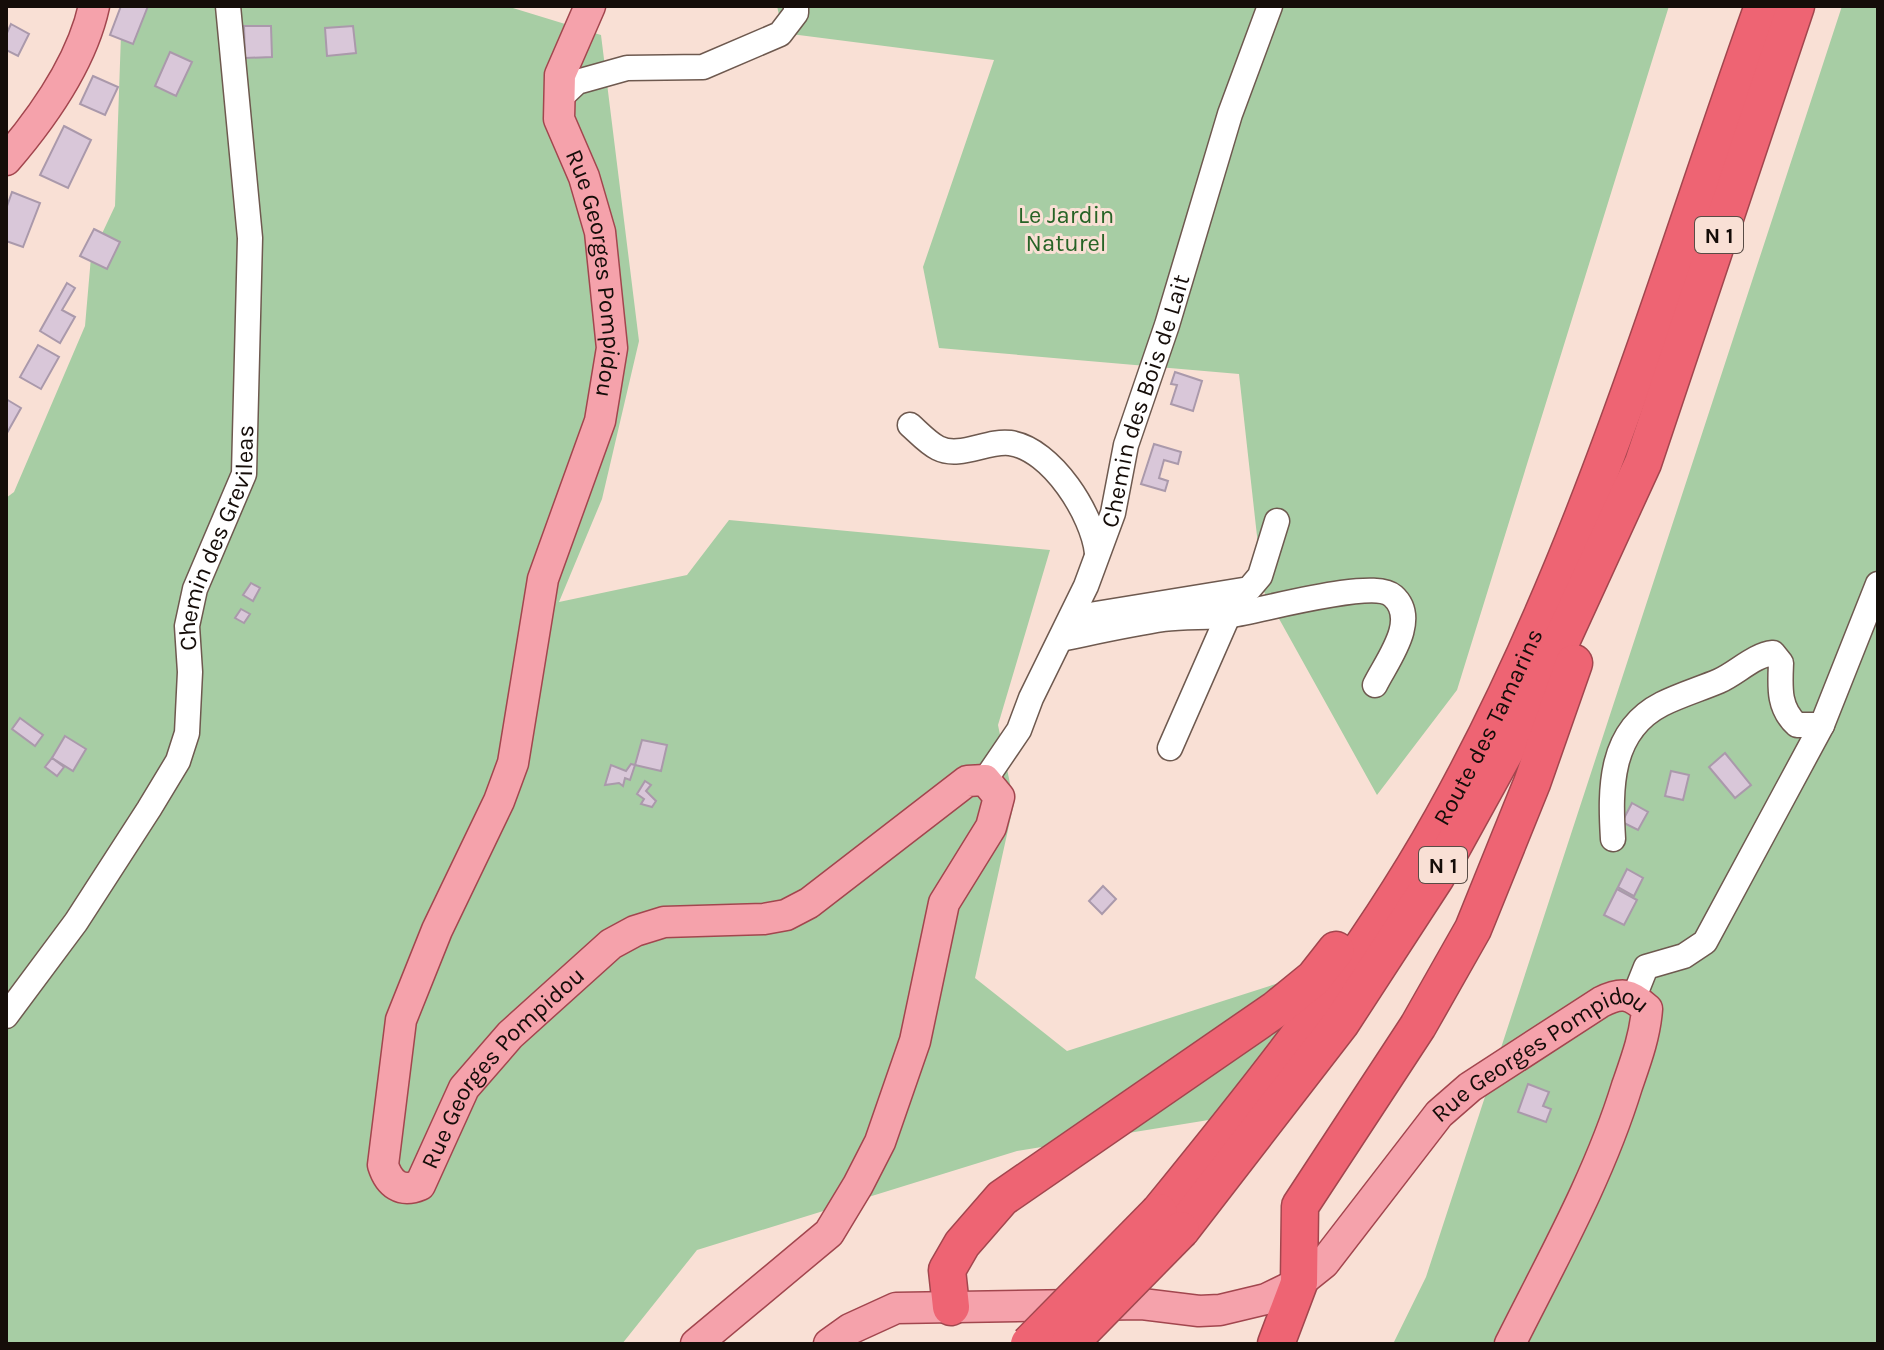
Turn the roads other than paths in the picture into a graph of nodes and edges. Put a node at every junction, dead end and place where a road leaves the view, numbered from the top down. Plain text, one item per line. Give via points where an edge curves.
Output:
1 (94, 6) edge
2 (228, 6) edge
3 (590, 6) edge
4 (796, 6) edge
5 (1270, 6) edge
6 (1763, 6) edge
7 (1796, 6) edge
8 (559, 99) junction
9 (6, 160) edge
10 (910, 425) dead end
11 (1643, 463) junction
12 (1277, 521) dead end
13 (1098, 555) junction
14 (1878, 584) edge
15 (1228, 616) junction
16 (1066, 628) junction
17 (1375, 685) dead end
18 (1491, 724) junction
19 (1822, 725) junction
20 (1170, 748) dead end
21 (985, 780) junction
22 (1613, 839) dead end
23 (1634, 997) junction
24 (6, 1016) edge
25 (1170, 1221) junction
26 (1298, 1273) junction
27 (951, 1307) junction
28 (696, 1344) edge
29 (829, 1344) edge
30 (852, 1344) edge
31 (1029, 1344) edge
32 (1069, 1344) edge
33 (1276, 1344) edge
34 (1510, 1344) edge

1 - 9 main road via 89,29 46,107
2 - 24 street, Chemin des Grevileas via 250,238 244,474 195,589 187,626 187,733 178,761 76,922
3 - 8 main road, Rue Georges Pompidou via 560,75
4 - 8 street via 780,34 703,67 627,68 577,82
5 - 13 street, Chemin des Bois de Lait via 1230,114 1126,445 1113,513
6 - 18 highway, Route des Tamarins / N 1 via 1584,520
7 - 11 highway, Route des Tamarins / N 1
8 - 21 main road, Rue Georges Pompidou via 559,119 600,232 612,348 600,421 543,579 513,763 401,1020 386,1175 400,1188 420,1185 464,1088 510,1035 611,944 664,922 786,915 809,903 967,781
10 - 13 street via 939,449 952,452 1013,443 1040,456 1095,529
11 - 25 highway, Route des Tamarins / N 1 via 1537,694 1436,877 1341,1023
11 - 26 highway via 1532,783 1473,929 1418,1026 1300,1206
12 - 16 street via 1260,576 1249,589
13 - 16 street, Chemin des Bois de Lait
14 - 19 street
15 - 16 street
15 - 17 street via 1358,591 1385,591 1395,598 1402,632
15 - 20 street
16 - 21 street, Chemin des Bois de Lait via 1019,730
18 - 25 highway, Route des Tamarins / N 1 via 1441,820 1330,992
18 - 27 highway via 1314,978 1002,1198 947,1270
19 - 22 street via 1797,725 1787,716 1781,663 1773,653 1659,705 1620,748 1612,773
19 - 23 street via 1705,942 1684,956 1646,967
21 - 28 main road via 996,789 998,811 944,903 915,1041 880,1142 829,1233
23 - 26 main road, Rue Georges Pompidou via 1619,994 1601,1002 1470,1087 1439,1114 1358,1216
23 - 34 main road, Rue Georges Pompidou via 1647,1009 1645,1031 1616,1121 1587,1192
25 - 31 highway, Route des Tamarins / N 1, bridge
25 - 32 highway, Route des Tamarins / N 1, bridge
26 - 27 main road, Rue Georges Pompidou via 1142,1304
26 - 33 highway
27 - 29 main road, Rue Georges Pompidou via 896,1308
27 - 30 main road, Rue Georges Pompidou via 908,1317

